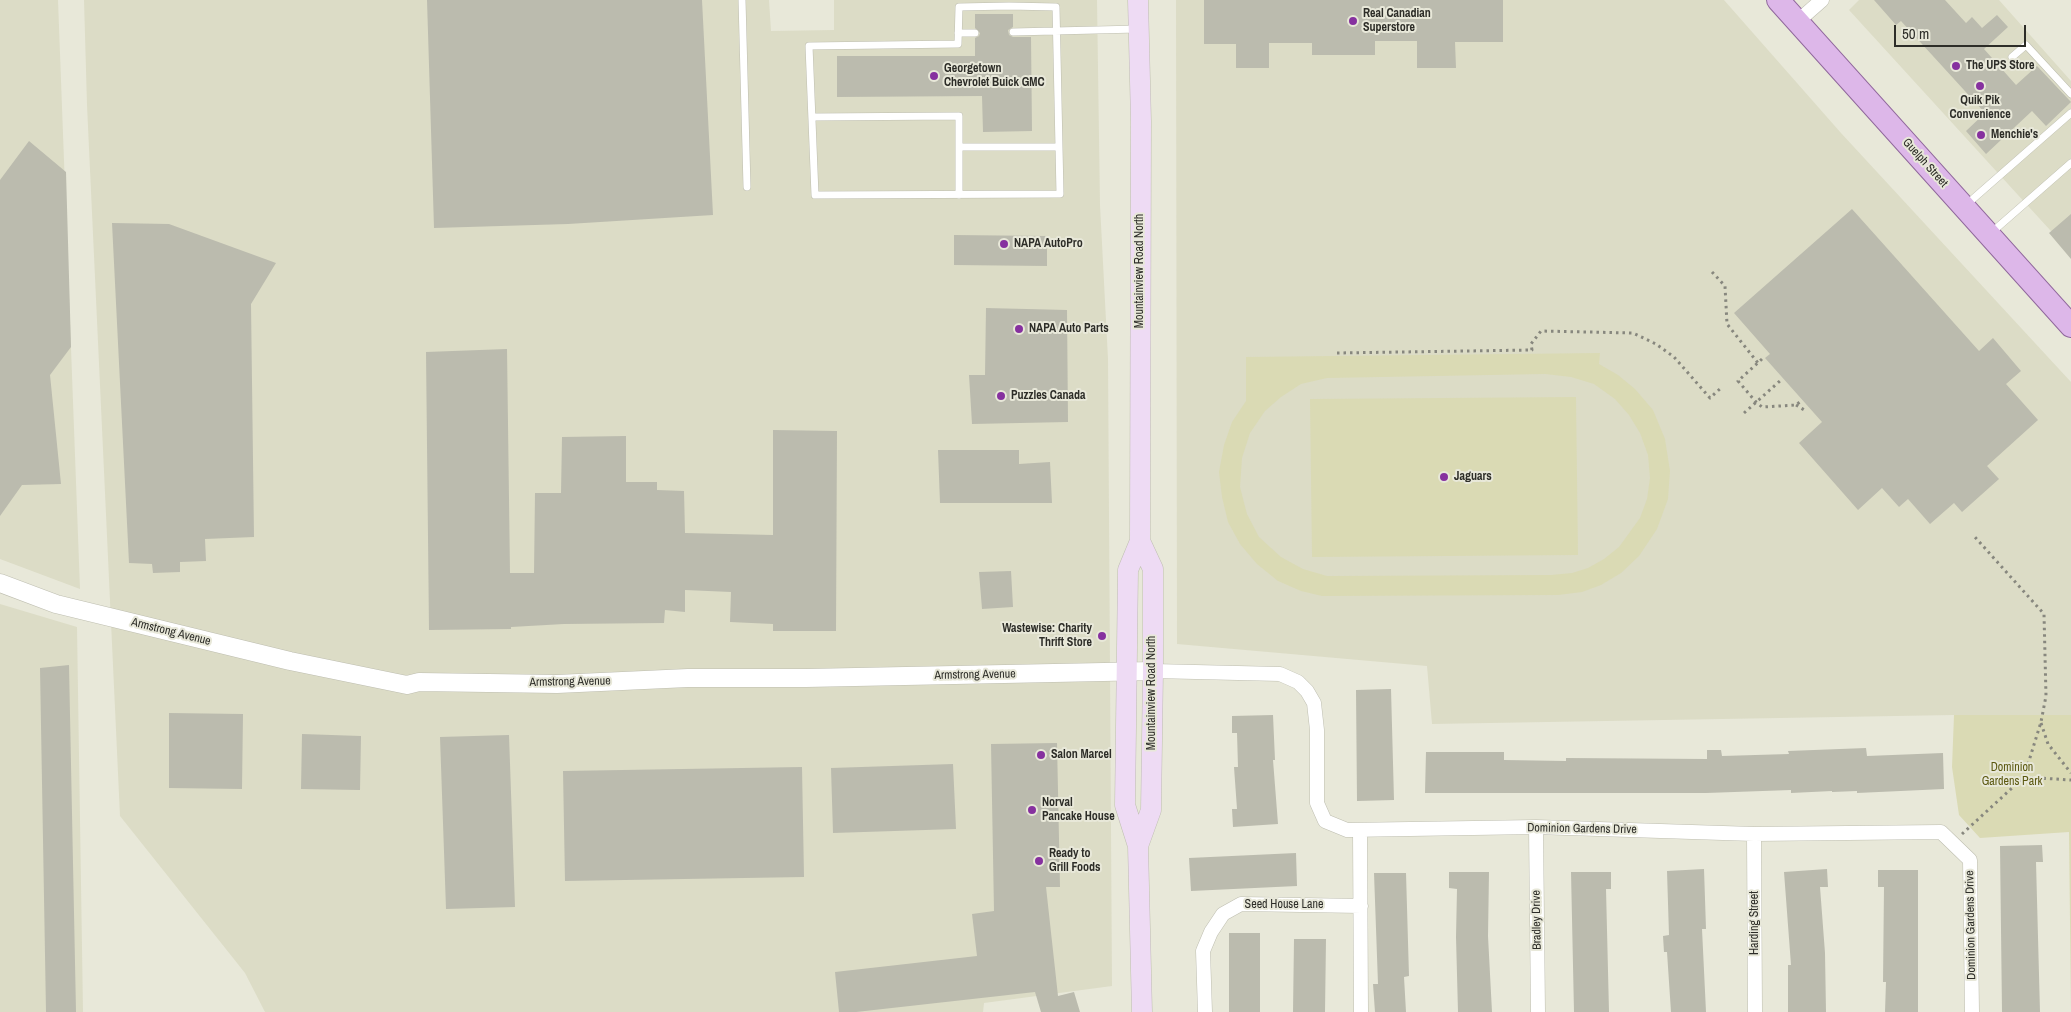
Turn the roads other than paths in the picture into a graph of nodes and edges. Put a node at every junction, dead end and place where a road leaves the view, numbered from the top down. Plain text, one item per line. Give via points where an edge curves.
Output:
1 (742, 0) edge
2 (1138, 0) edge
3 (1778, 0) edge
4 (1822, 0) edge
5 (1797, 22) junction
6 (1139, 29) junction
7 (1056, 30) junction
8 (1013, 32) dead end
9 (958, 33) junction
10 (975, 33) dead end
11 (2012, 58) dead end
12 (2071, 94) edge
13 (2071, 114) edge
14 (812, 117) junction
15 (960, 147) junction
16 (1059, 147) junction
17 (2071, 163) edge
18 (748, 187) dead end
19 (959, 195) junction
20 (1964, 207) junction
21 (1989, 234) junction
22 (2071, 326) edge
23 (1140, 541) junction
24 (0, 583) edge
25 (1127, 671) junction
26 (1153, 671) junction
27 (1536, 827) junction
28 (1360, 830) junction
29 (1754, 834) junction
30 (1138, 846) junction
31 (1361, 906) junction
32 (1142, 1012) edge
33 (1205, 1012) edge
34 (1362, 1012) edge
35 (1538, 1012) edge
36 (1755, 1012) edge
37 (1972, 1012) edge

1 - 18 lane
2 - 6 main road, Mountainview Road North
3 - 5 main road, Guelph Street
4 - 5 street
5 - 20 main road, Guelph Street
6 - 7 lane
6 - 23 main road, Mountainview Road North
7 - 8 lane
7 - 9 lane via 1056,7 959,7
7 - 16 lane
9 - 10 lane
9 - 14 lane via 958,44 809,46
11 - 12 lane via 2026,45
13 - 20 lane
14 - 15 lane via 959,116
14 - 19 lane via 815,194
15 - 16 lane
15 - 19 lane
16 - 19 lane via 1060,194
17 - 21 lane
20 - 21 main road, Guelph Street
21 - 22 main road, Guelph Street
23 - 25 main road, Mountainview Road North via 1128,570
23 - 26 main road, Mountainview Road North via 1153,569
24 - 25 street, Armstrong Avenue via 56,604 290,661 407,685 419,682 557,684 688,678
25 - 26 street, Armstrong Avenue
25 - 30 main road, Mountainview Road North via 1125,805
26 - 28 street, Dominion Gardens Drive via 1280,674 1298,682 1314,703 1317,804 1325,822 1347,830
26 - 30 main road, Mountainview Road North via 1151,810
27 - 28 street, Dominion Gardens Drive
27 - 29 street, Dominion Gardens Drive
27 - 35 street, Bradley Drive
28 - 31 street
29 - 36 street, Harding Street
29 - 37 street, Dominion Gardens Drive via 1941,832 1970,860
30 - 32 main road, Mountainview Road North
31 - 33 street, Seed House Lane via 1241,904 1223,914 1204,951
31 - 34 street

